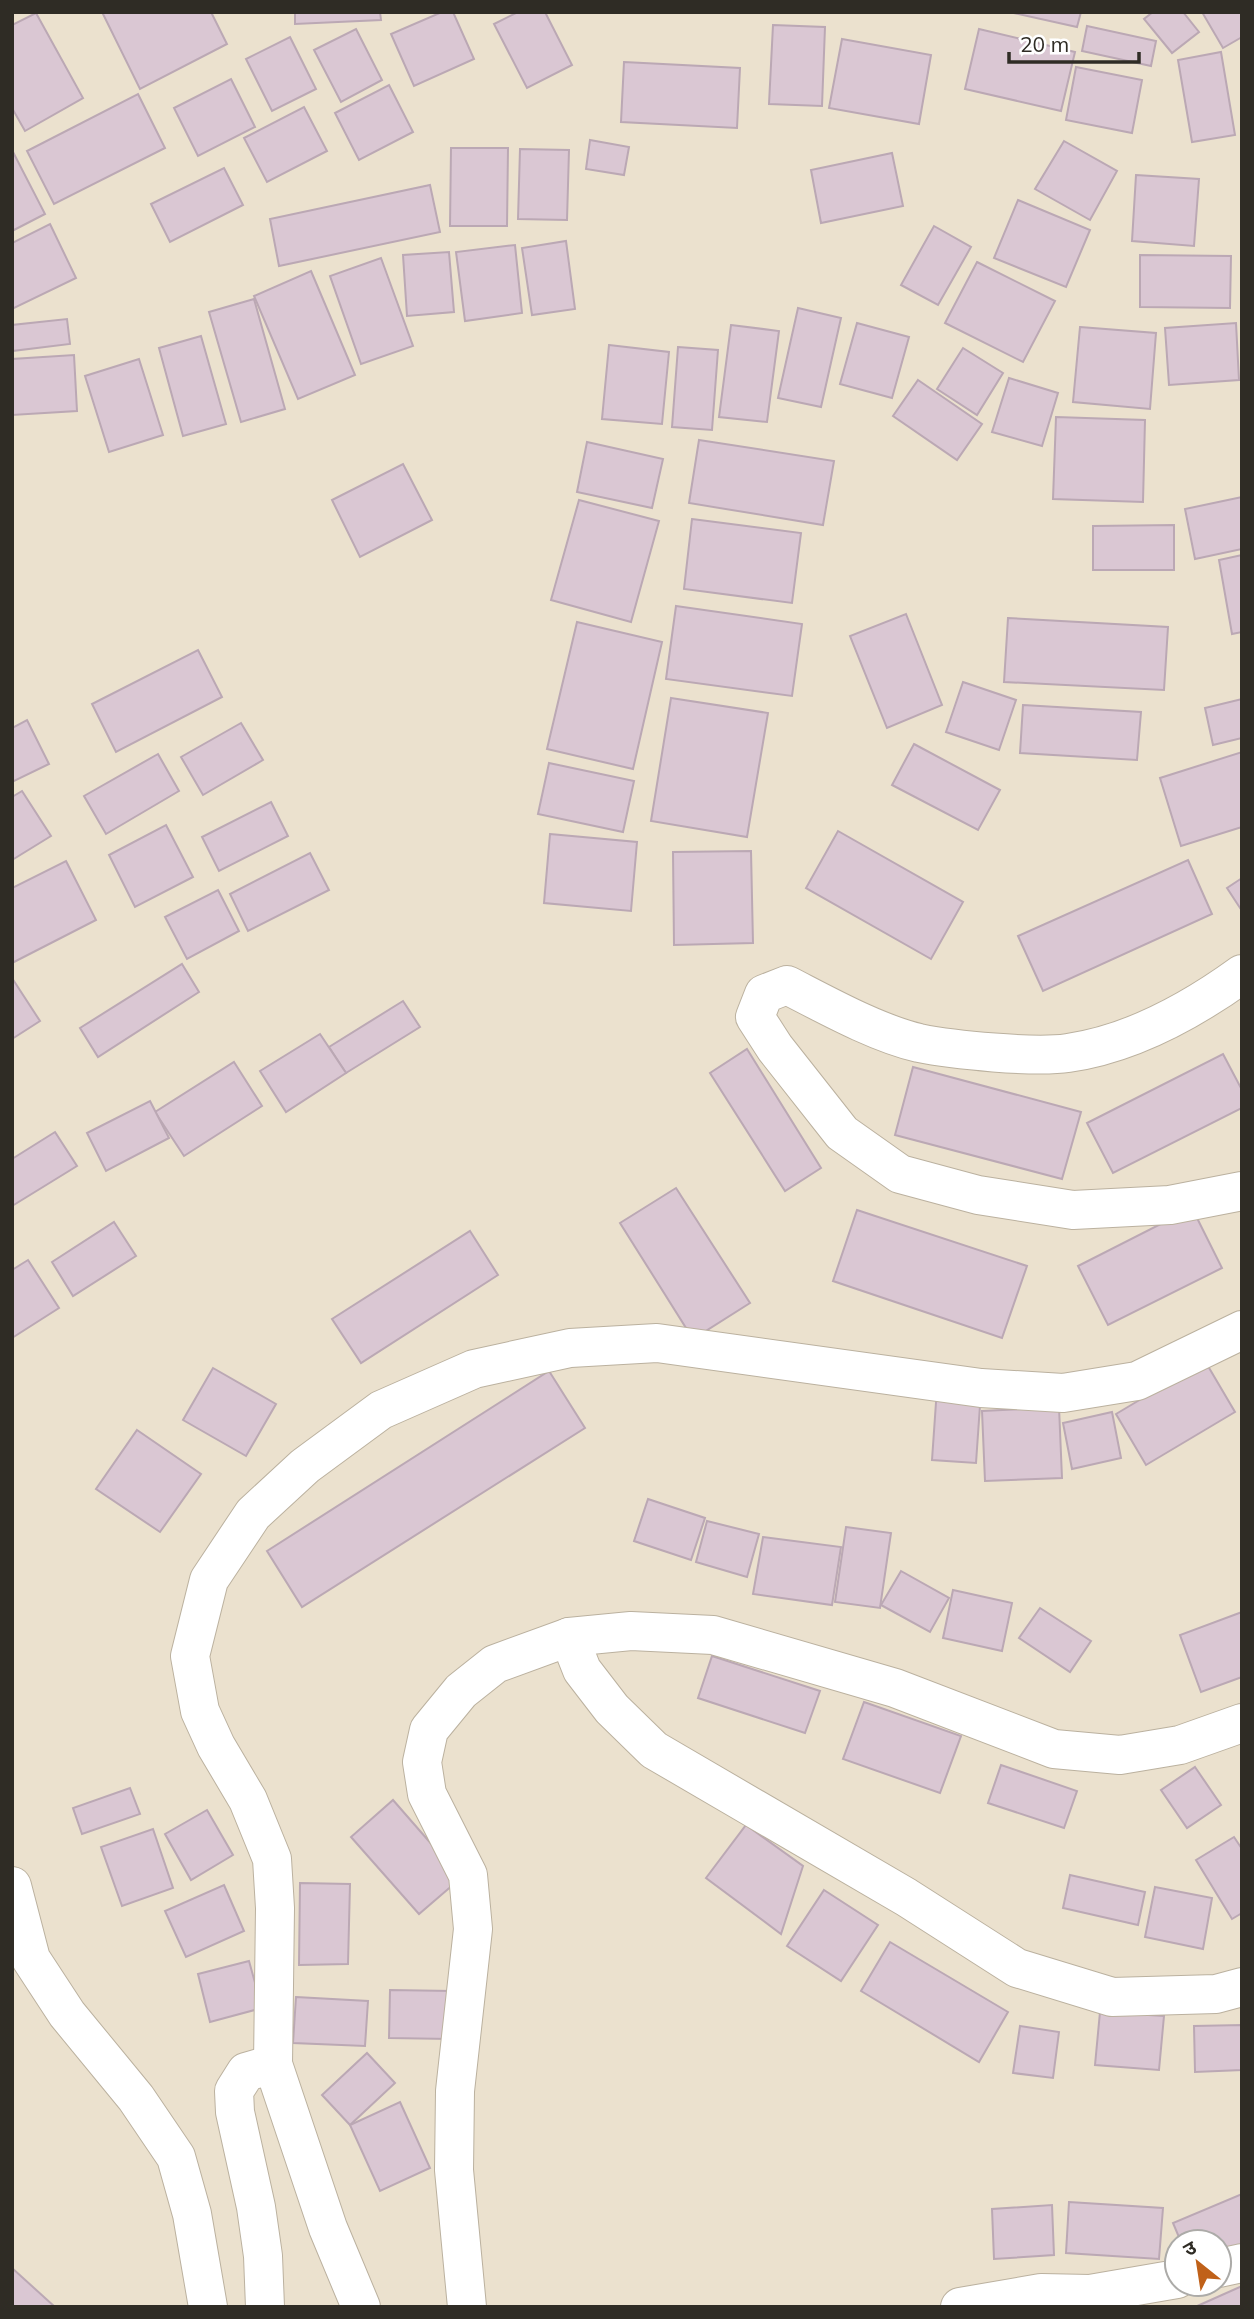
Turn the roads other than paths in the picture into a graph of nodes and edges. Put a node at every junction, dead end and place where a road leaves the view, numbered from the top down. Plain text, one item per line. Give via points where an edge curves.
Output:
1 (1242, 974) edge
2 (1242, 1191) edge
3 (1242, 1330) edge
4 (569, 1637) junction
5 (1242, 1723) edge
6 (12, 1886) edge
7 (1242, 1987) edge
8 (273, 2064) junction
9 (1163, 2281) edge
10 (208, 2307) edge
11 (265, 2307) edge
12 (361, 2307) edge
13 (467, 2307) edge
14 (960, 2307) edge

1 - 2 street via 1203,1002 1133,1035 1067,1053 990,1051 917,1042 787,985 764,994 755,1017 842,1133 900,1174 978,1195 1073,1210 1170,1205
3 - 8 street via 1137,1381 1063,1393 981,1388 657,1343 570,1348 474,1369 381,1410 305,1466 253,1514 209,1580 190,1656 200,1711 248,1800 272,1859
4 - 5 street via 631,1630 713,1635 895,1688 1054,1749 1120,1755 1180,1745
4 - 7 street via 582,1670 612,1709 654,1750 906,1897 1017,1968 1112,1997 1216,1994
4 - 13 street via 495,1664 461,1690 429,1730 422,1762 427,1794 468,1875 473,1929 455,2104 454,2170
6 - 10 street via 32,1959 67,2014 136,2098 176,2157 192,2214
8 - 11 street via 246,2072 234,2091 234,2112 256,2207
8 - 12 street via 328,2228
9 - 14 street via 1090,2294 1041,2293

